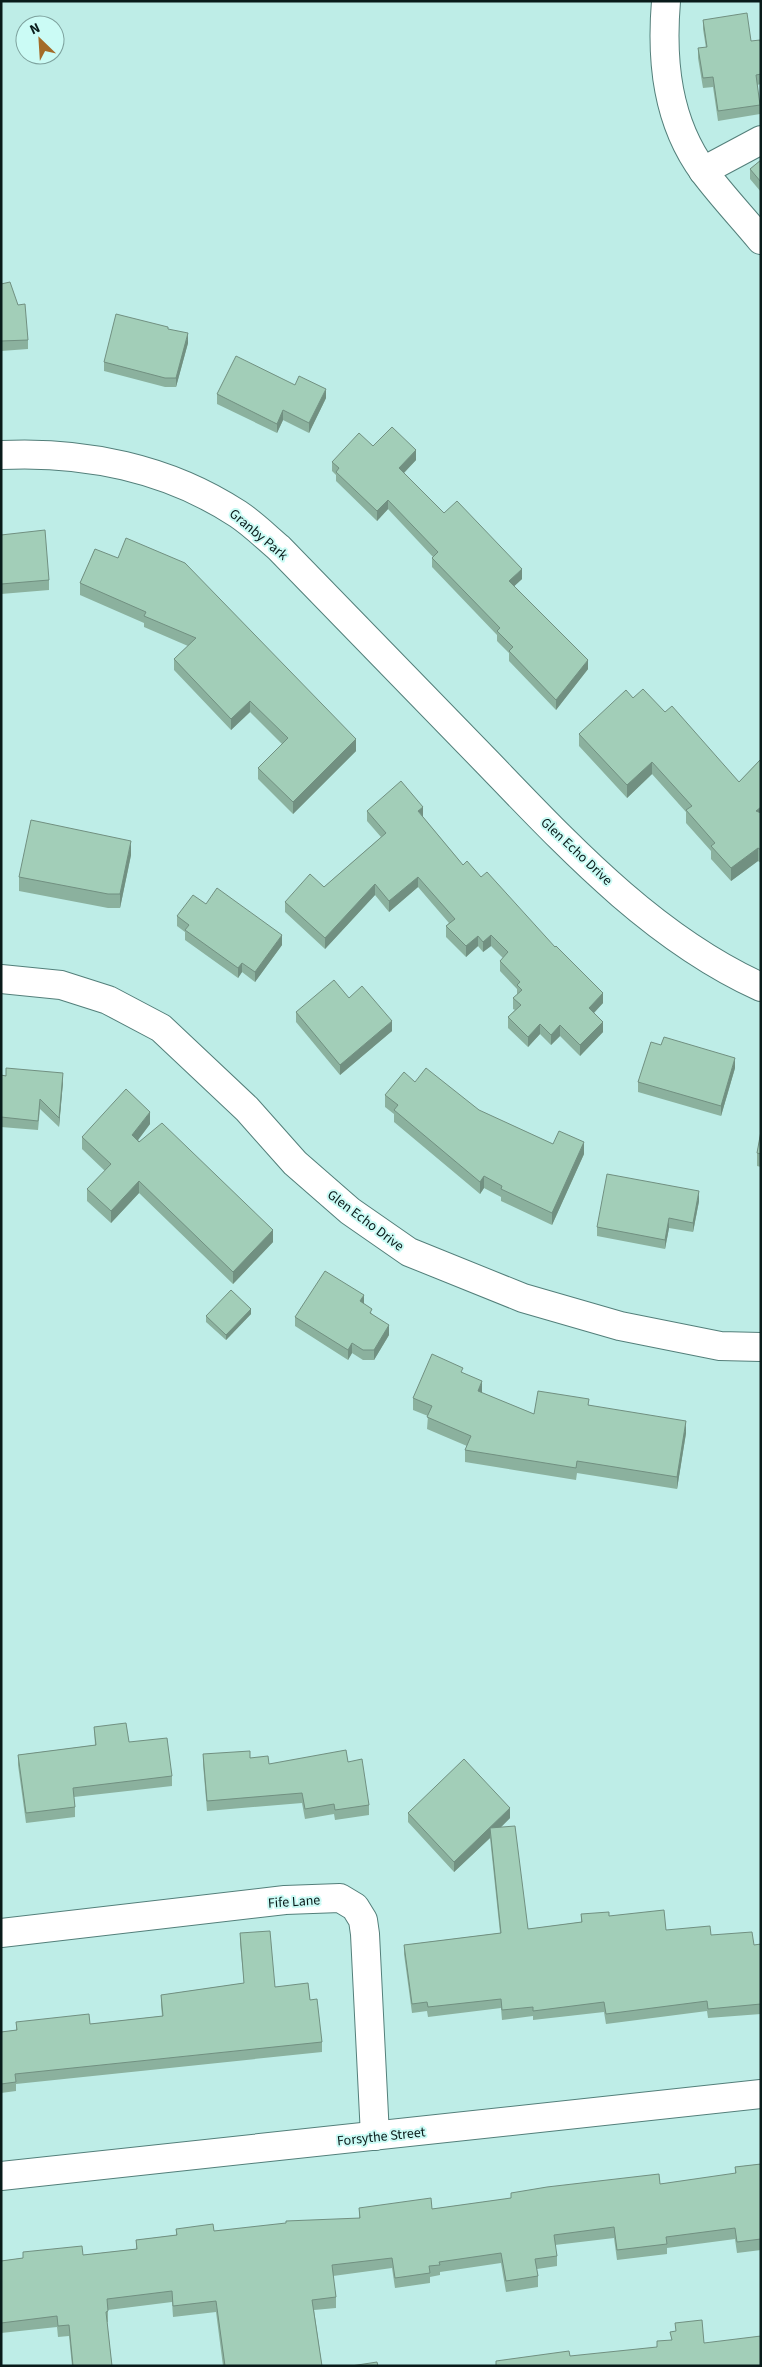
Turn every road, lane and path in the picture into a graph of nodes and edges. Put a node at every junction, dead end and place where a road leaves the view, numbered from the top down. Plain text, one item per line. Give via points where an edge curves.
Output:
1 (666, 1) edge
2 (761, 140) edge
3 (703, 171) junction
4 (761, 240) edge
5 (1, 454) edge
6 (414, 687) joint
7 (1, 979) edge
8 (761, 987) edge
9 (761, 1347) edge
10 (1, 1933) edge
11 (761, 2094) edge
12 (375, 2136) junction
13 (1, 2176) edge

1 - 3 street via 663,32 667,89 684,137
2 - 3 street
3 - 4 street
5 - 6 street, Granby Park via 38,453 96,459 142,470 194,489 239,515 280,548
6 - 8 street, Glen Echo Drive via 578,855 678,940
7 - 9 street, Glen Echo Drive via 61,985 108,1000 161,1028 246,1109 302,1169 350,1211 409,1252 523,1298 620,1326 720,1346
10 - 12 street, Fife Lane via 285,1900 340,1898 355,1908 363,1920
11 - 12 street, Forsythe Street
12 - 13 street, Forsythe Street

